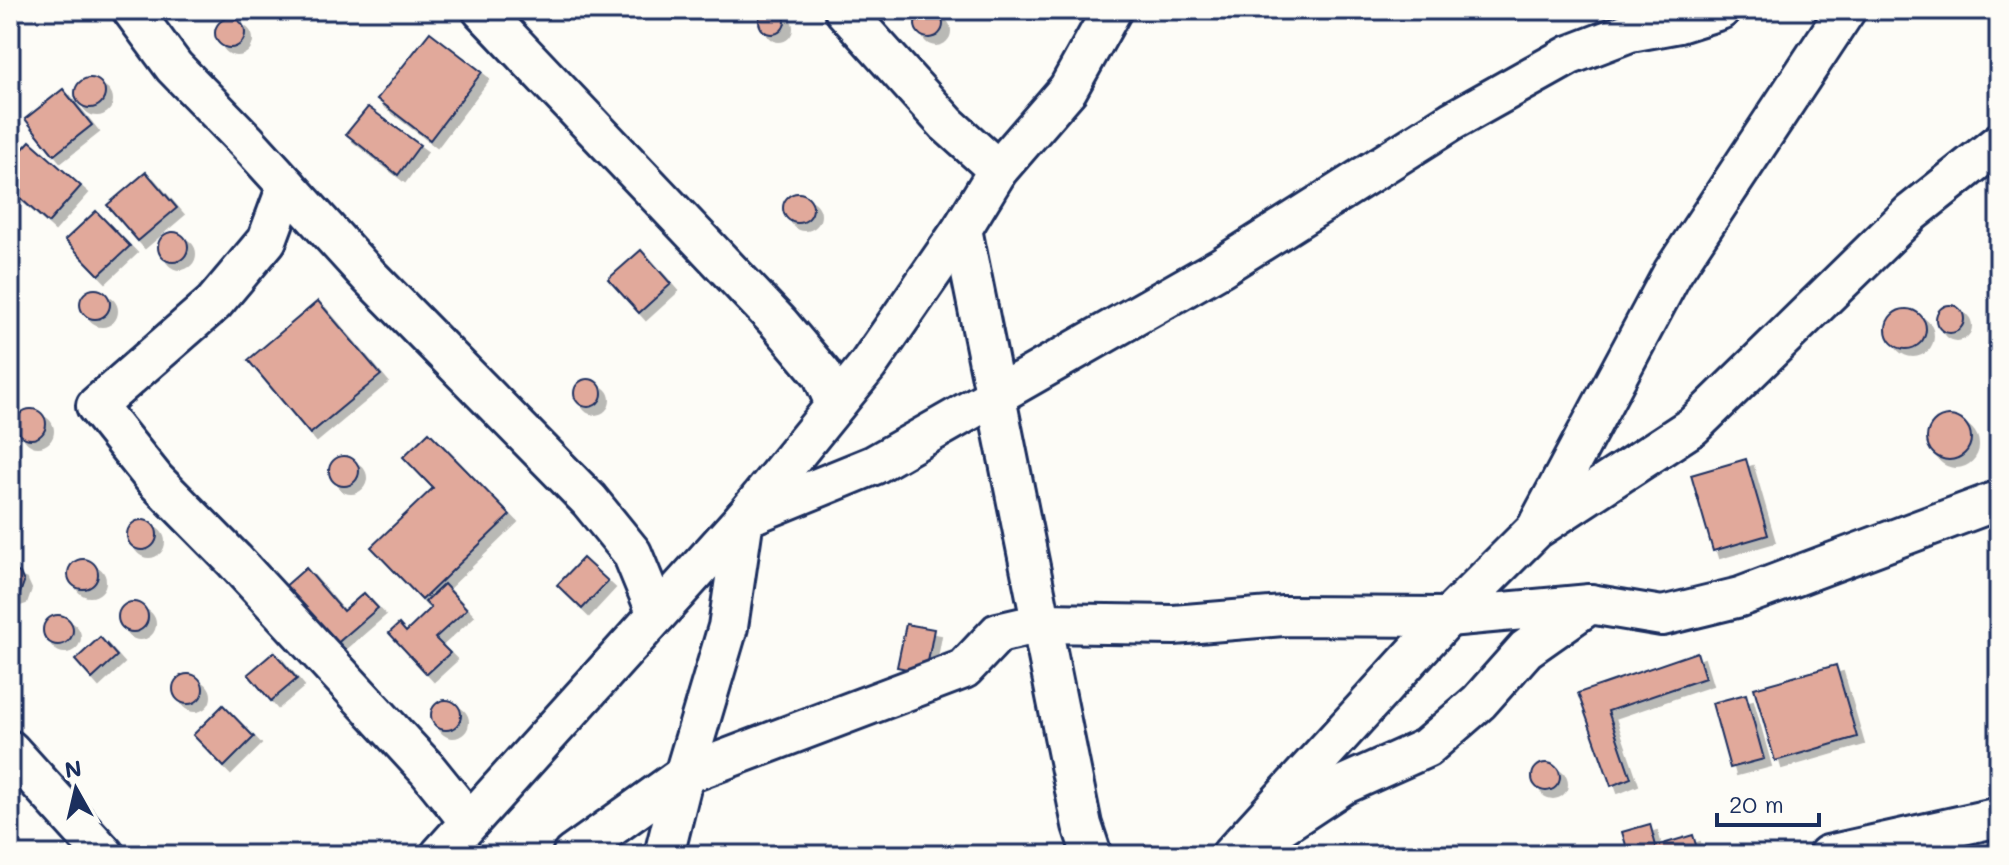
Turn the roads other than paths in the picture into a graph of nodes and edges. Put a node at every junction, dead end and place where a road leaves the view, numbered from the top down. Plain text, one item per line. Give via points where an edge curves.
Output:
1 (132, 10) edge
2 (482, 10) edge
3 (844, 10) edge
4 (1112, 10) edge
5 (1720, 10) edge
6 (1846, 10) edge
7 (1999, 143) edge
8 (998, 170) junction
9 (287, 186) junction
10 (962, 229) junction
11 (995, 396) junction
12 (835, 404) junction
13 (1999, 500) edge
14 (744, 518) junction
15 (1536, 529) junction
16 (1590, 604) junction
17 (657, 614) junction
18 (1448, 617) junction
19 (1041, 623) junction
20 (10, 750) edge
21 (684, 775) junction
22 (1999, 817) edge
23 (469, 821) junction
24 (105, 855) edge
25 (440, 855) edge
26 (572, 855) edge
27 (664, 855) edge
28 (1092, 855) edge
29 (1234, 855) edge
30 (1828, 855) edge

1 - 9 street via 174,67
2 - 12 street via 779,323 822,374
3 - 8 street via 947,124
4 - 8 street via 1068,89
5 - 11 street via 1630,32 1570,55 1452,121 1221,267
6 - 15 street via 1673,272
7 - 15 street via 1911,213 1693,426
8 - 10 street
9 - 17 street via 589,500 632,553
9 - 23 street via 267,240 214,303 96,406 155,480 427,769
10 - 11 street
10 - 12 street
11 - 14 street via 874,465
11 - 19 street
12 - 14 street
13 - 16 street via 1740,597 1662,616
14 - 17 street
14 - 21 street via 728,627
15 - 18 street
16 - 18 street
16 - 29 street via 1526,649 1479,702 1426,748 1343,785
17 - 23 street
18 - 19 street
18 - 29 street
19 - 21 street via 998,633 964,669
19 - 28 street
20 - 24 street
21 - 26 street
21 - 27 street
22 - 30 street
23 - 25 street

